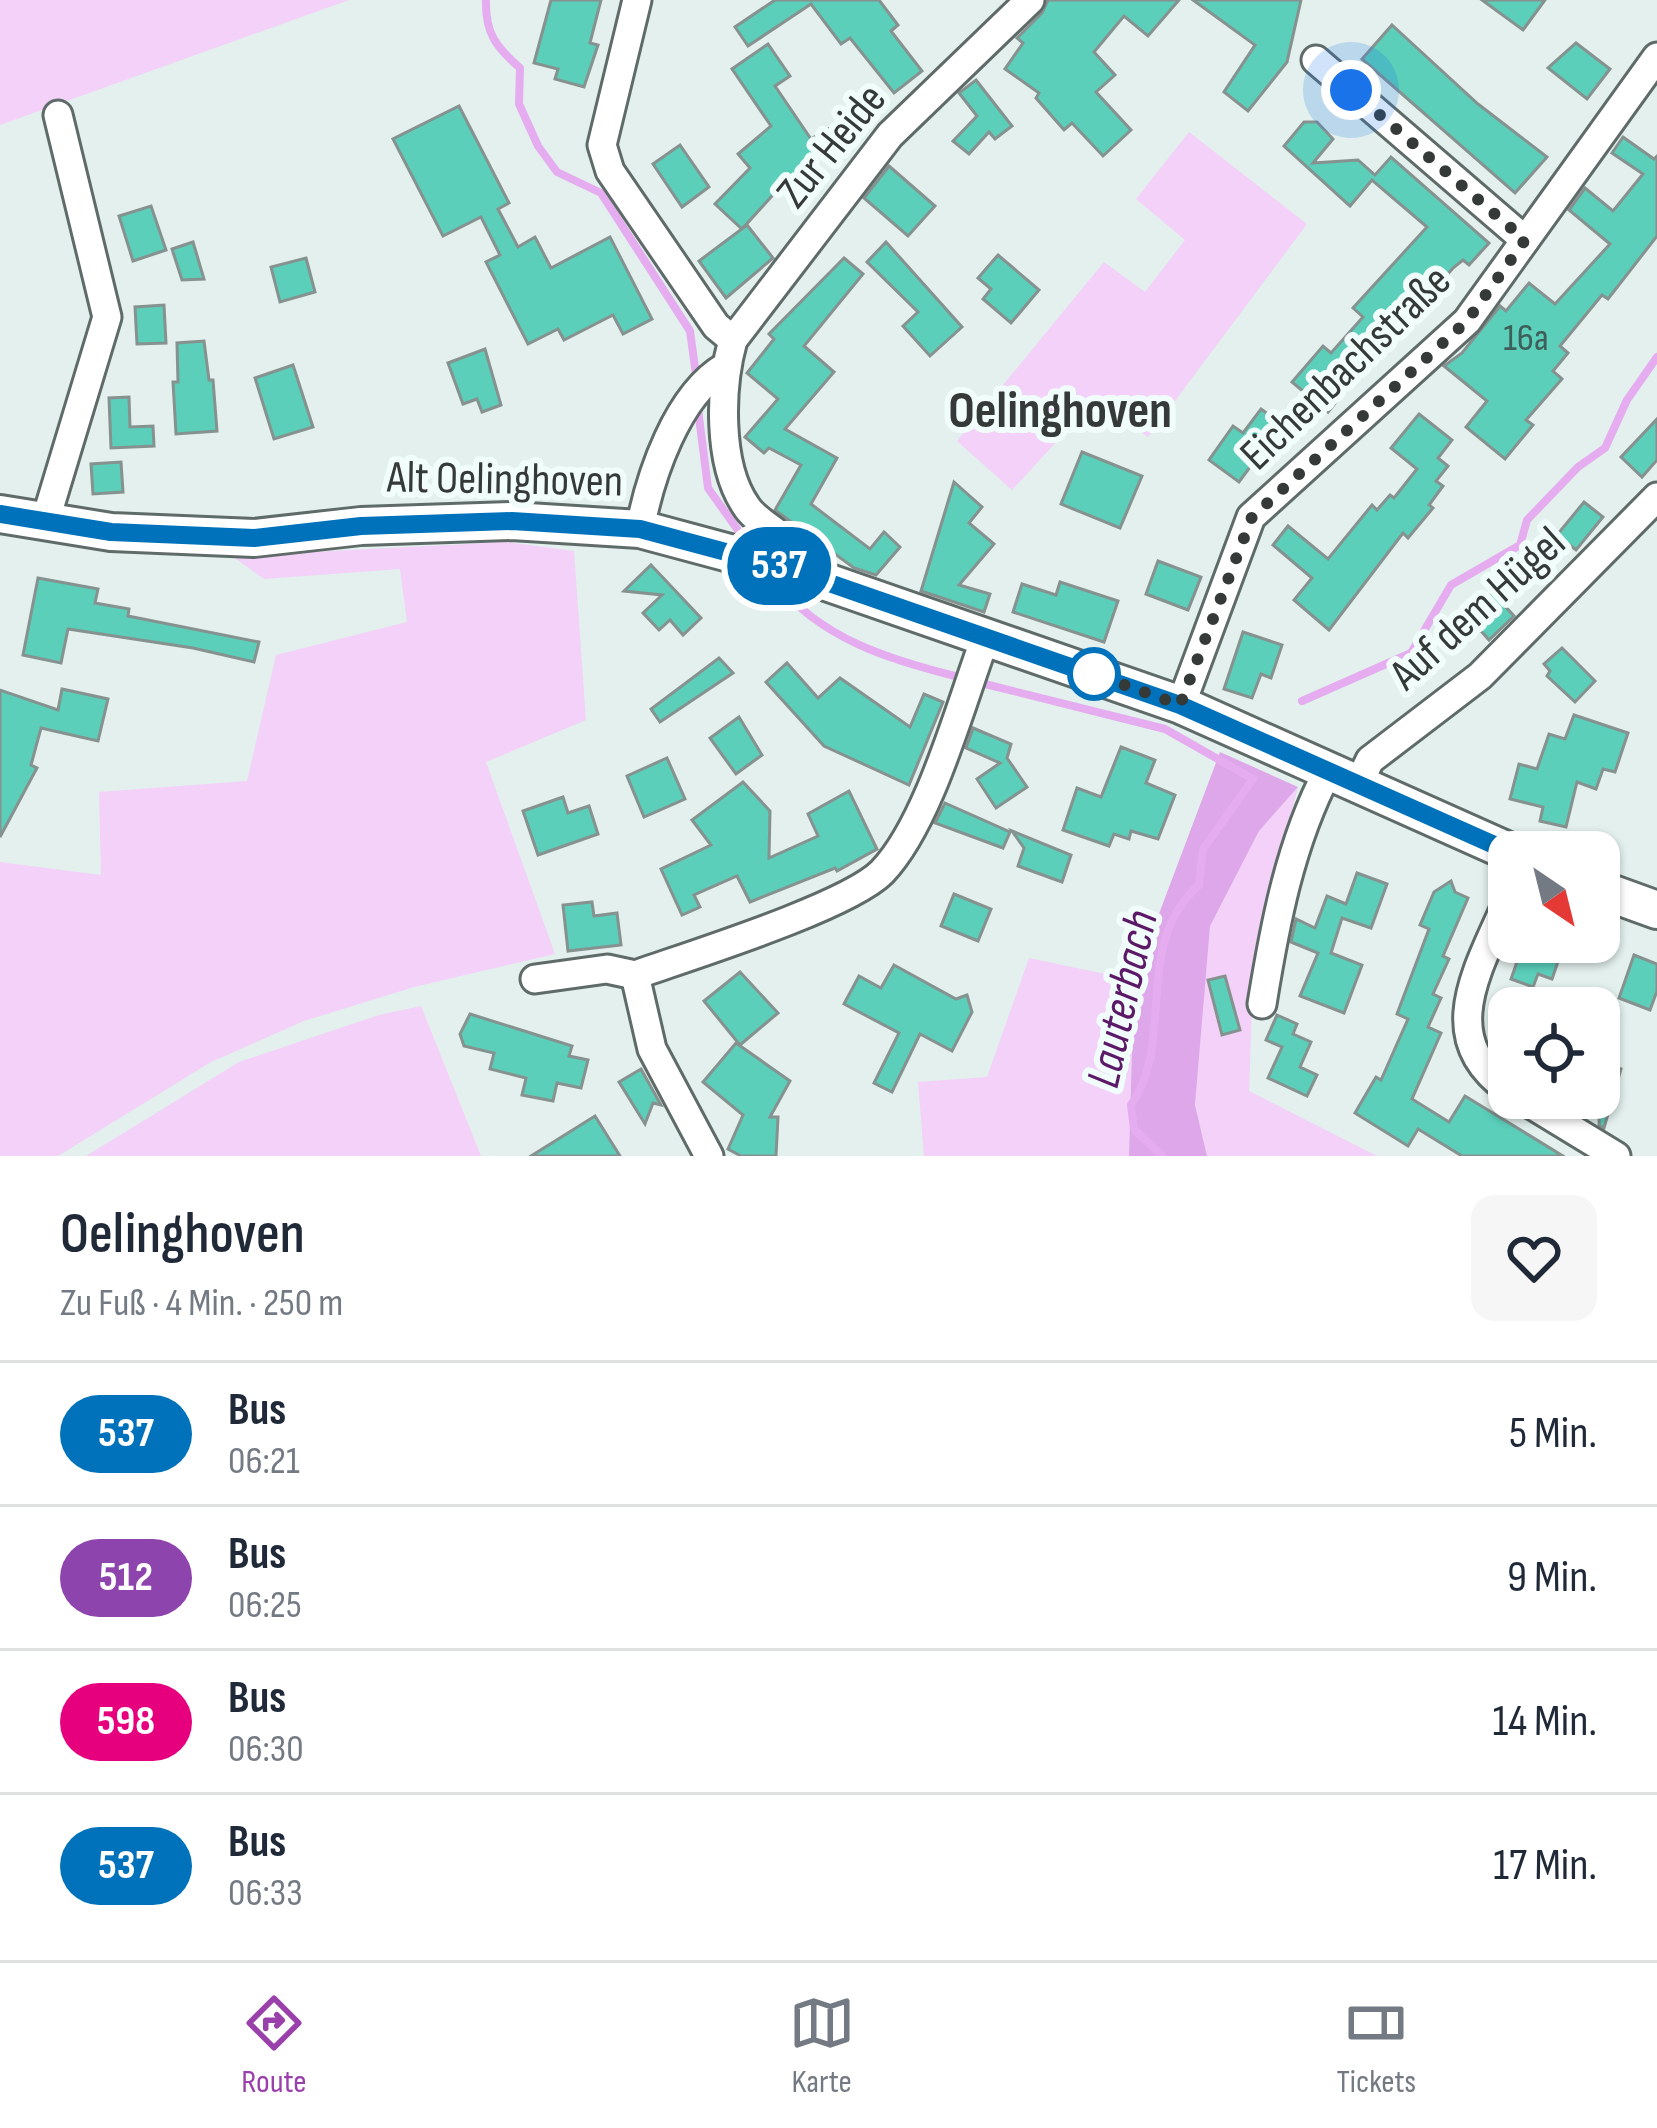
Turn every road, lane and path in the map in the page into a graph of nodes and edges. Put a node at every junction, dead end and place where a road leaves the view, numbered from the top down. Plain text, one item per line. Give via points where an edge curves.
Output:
1 (637, 0) edge
2 (1030, 0) edge
3 (1657, 57) edge
4 (1316, 60) dead end
5 (58, 115) dead end
6 (1525, 240) junction
7 (722, 361) junction
8 (1657, 496) edge
9 (0, 514) edge
10 (45, 522) junction
11 (640, 529) junction
12 (774, 531) dead end
13 (981, 649) junction
14 (1180, 705) junction
15 (1343, 778) junction
16 (1488, 842) edge
17 (1620, 897) edge
18 (1657, 910) edge
19 (1488, 948) edge
20 (635, 975) junction
21 (535, 979) dead end
22 (1262, 1004) dead end
23 (1488, 1069) edge
24 (1555, 1119) edge
25 (709, 1156) edge
26 (1616, 1156) edge

1 - 7 street via 602,145 610,171 716,326
2 - 7 street, Zur Heide via 890,135
3 - 6 street, Eichenbachstraße
4 - 6 street
5 - 10 street via 107,316
6 - 14 street, Eichenbachstraße via 1467,321 1252,517
7 - 11 street, Zur Heide via 682,416
7 - 12 street via 730,471 747,508
8 - 15 street, Auf dem Hügel via 1480,676
9 - 10 main road, Alt Oelinghoven
10 - 11 main road, Alt Oelinghoven via 254,538 512,521
11 - 13 main road, Alt Oelinghoven via 789,569
13 - 14 main road, Alt Oelinghoven
13 - 20 street via 933,781 878,876
14 - 15 main road, Alt Oelinghoven
15 - 16 main road, Alt Oelinghoven
15 - 22 street, Auf dem Hügel via 1310,805 1275,919
17 - 18 main road
19 - 23 street via 1466,1001 1467,1032
20 - 21 street via 607,969
20 - 25 street via 652,1049
24 - 26 street

